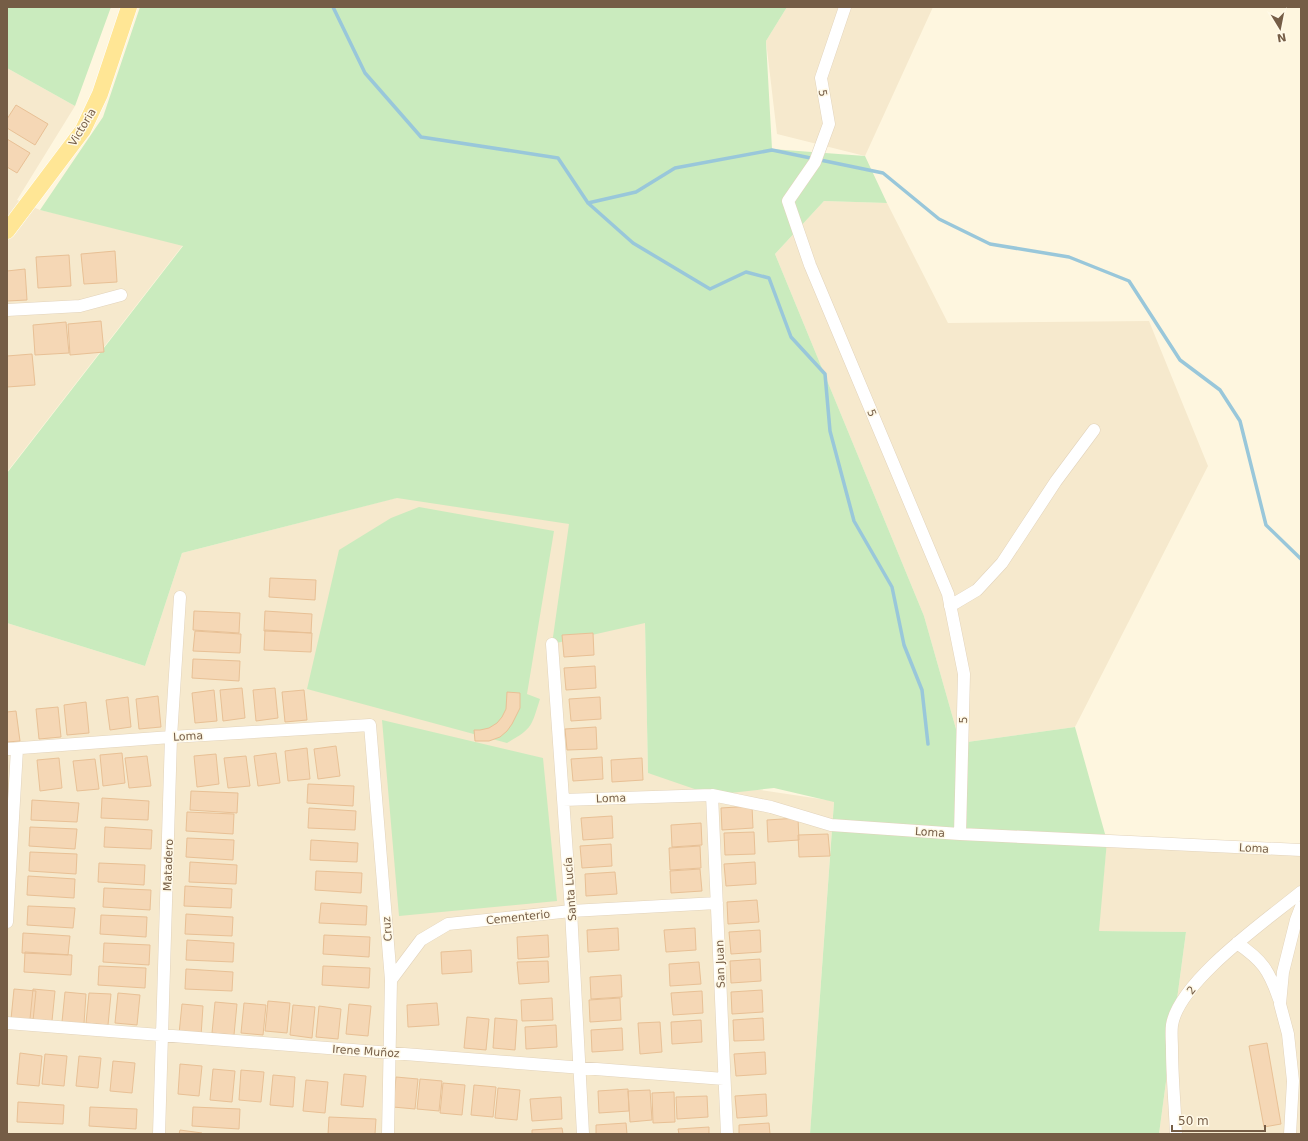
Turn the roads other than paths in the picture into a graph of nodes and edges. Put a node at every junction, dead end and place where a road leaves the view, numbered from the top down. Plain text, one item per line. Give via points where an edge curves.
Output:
1 (129, 7) edge
2 (845, 7) edge
3 (7, 231) edge
4 (120, 295) dead end
5 (7, 310) edge
6 (1094, 430) dead end
7 (180, 597) dead end
8 (950, 606) junction
9 (552, 644) dead end
10 (370, 725) joint
11 (171, 737) junction
12 (12, 749) edge
13 (712, 794) junction
14 (563, 800) junction
15 (960, 834) junction
16 (1301, 850) edge
17 (1301, 892) edge
18 (717, 902) junction
19 (1301, 907) edge
20 (571, 911) junction
21 (7, 922) edge
22 (1237, 943) junction
23 (391, 980) junction
24 (1280, 1004) junction
25 (7, 1023) edge
26 (162, 1035) junction
27 (390, 1053) junction
28 (579, 1068) junction
29 (724, 1079) junction
30 (159, 1134) edge
31 (388, 1134) edge
32 (583, 1134) edge
33 (727, 1134) edge
34 (1176, 1134) edge
35 (1290, 1134) edge

1 - 3 main road, Victoria via 100,94 83,130
2 - 8 street, 5 via 821,78 829,124 815,162 788,201 810,265 945,586
4 - 5 street via 80,306
6 - 8 street via 1056,481 1002,563 977,590
7 - 11 street, Matadero
8 - 15 street, 5 via 964,674
9 - 14 street, Santa Lucía
10 - 11 street, Loma
10 - 23 street, Cruz
11 - 12 street, Loma
11 - 26 street, Matadero
12 - 21 street
13 - 14 street, Loma
13 - 15 street, Loma via 771,807 831,825
13 - 18 street, San Juan
14 - 20 street, Santa Lucía
15 - 16 street, Loma
17 - 22 street, 2
18 - 20 street, Cementerio
18 - 29 street, San Juan
19 - 24 street via 1283,972
20 - 23 street, Cementerio via 448,924 421,940
20 - 28 street, Santa Lucía
22 - 24 street via 1254,954 1264,967
22 - 34 street, 2 via 1205,974 1181,1003 1172,1024
23 - 27 street, Cruz
24 - 35 street via 1288,1034 1293,1081
25 - 26 street, Irene Muñoz
26 - 27 street, Irene Muñoz
26 - 30 street, Matadero
27 - 28 street, Irene Muñoz
27 - 31 street, Cruz
28 - 29 street, Irene Muñoz
28 - 32 street, Santa Lucía
29 - 33 street, San Juan

